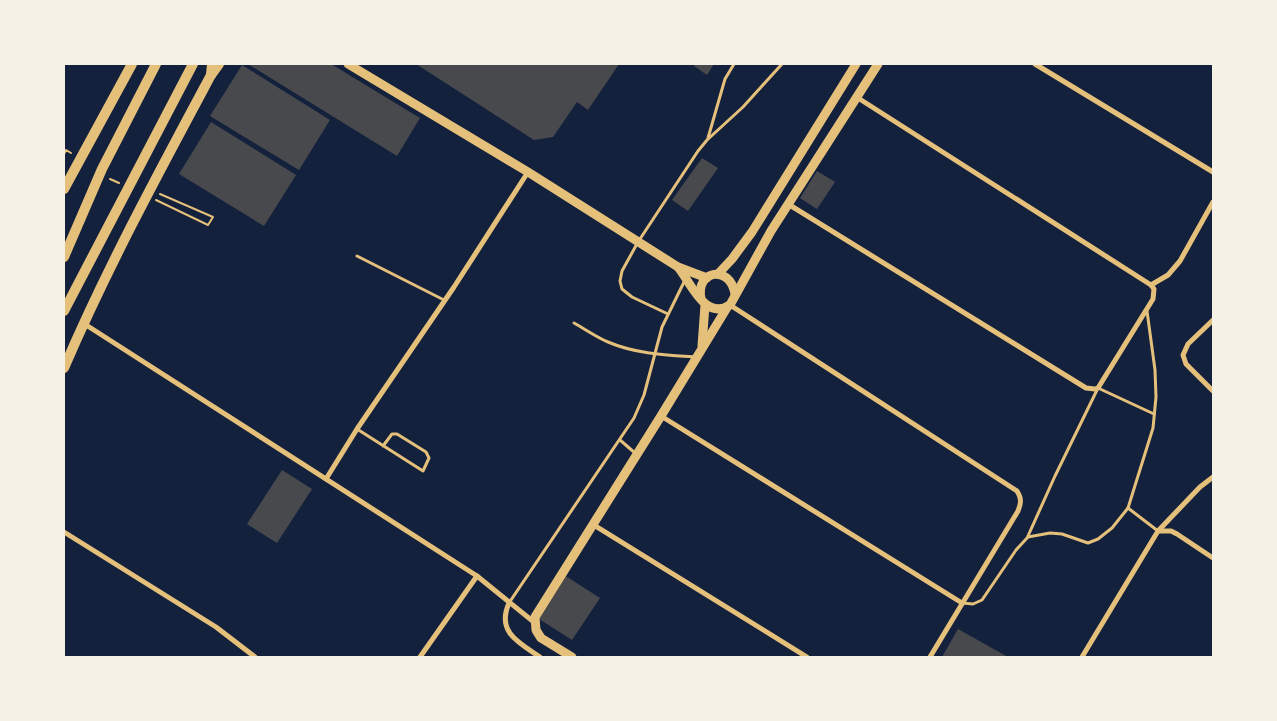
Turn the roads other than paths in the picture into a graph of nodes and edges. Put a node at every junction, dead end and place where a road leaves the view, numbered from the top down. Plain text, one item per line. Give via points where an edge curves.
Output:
1 (132, 64) edge
2 (156, 64) edge
3 (193, 64) edge
4 (212, 64) edge
5 (220, 64) edge
6 (348, 64) edge
7 (734, 64) edge
8 (782, 64) edge
9 (856, 64) edge
10 (878, 64) edge
11 (1035, 64) edge
12 (210, 75) junction
13 (858, 98) junction
14 (707, 140) junction
15 (528, 172) junction
16 (1213, 172) edge
17 (64, 189) edge
18 (1213, 202) edge
19 (788, 204) junction
20 (638, 242) junction
21 (357, 256) dead end
22 (64, 258) edge
23 (678, 267) junction
24 (718, 274) junction
25 (686, 277) junction
26 (706, 278) junction
27 (1151, 285) junction
28 (735, 294) junction
29 (444, 300) junction
30 (703, 302) junction
31 (729, 306) junction
32 (1147, 310) junction
33 (64, 311) edge
34 (668, 314) junction
35 (1213, 320) edge
36 (83, 323) junction
37 (574, 323) dead end
38 (702, 346) junction
39 (655, 354) junction
40 (696, 357) junction
41 (64, 368) edge
42 (1098, 388) junction
43 (1213, 391) edge
44 (1154, 414) junction
45 (661, 416) junction
46 (357, 429) junction
47 (620, 440) junction
48 (383, 446) junction
49 (637, 455) junction
50 (1213, 477) edge
51 (326, 479) junction
52 (1128, 508) junction
53 (594, 525) junction
54 (1158, 531) junction
55 (64, 532) edge
56 (1028, 537) junction
57 (1213, 558) edge
58 (476, 576) junction
59 (509, 603) junction
60 (962, 603) junction
61 (535, 626) junction
62 (255, 657) edge
63 (420, 657) edge
64 (540, 657) edge
65 (572, 657) edge
66 (807, 657) edge
67 (930, 657) edge
68 (1082, 657) edge

1 - 17 main road
2 - 22 main road via 102,169
3 - 33 main road
4 - 12 main road
5 - 12 main road
6 - 15 main road
7 - 14 lane via 726,79
8 - 14 lane
9 - 24 main road via 747,238
10 - 13 main road
11 - 16 street
12 - 36 main road
13 - 19 main road
13 - 27 street
14 - 20 lane
15 - 20 main road
15 - 29 street
18 - 27 street via 1180,261 1168,275
19 - 28 main road
19 - 42 street via 1090,389
20 - 23 main road
20 - 34 lane via 622,272 622,289 632,298
21 - 29 lane
23 - 25 main road
23 - 26 main road
24 - 26 main road
24 - 28 main road via 734,284
25 - 30 main road
25 - 34 lane
26 - 30 main road via 699,291
27 - 32 street via 1154,294
28 - 31 main road
29 - 46 street
30 - 31 main road via 718,310
30 - 38 main road
31 - 38 main road
31 - 60 street via 1017,491 1021,497 1018,511
32 - 42 street
32 - 44 lane via 1155,370
34 - 39 lane
35 - 43 street via 1188,344 1183,360
36 - 41 main road
36 - 51 street
37 - 39 lane via 606,341
38 - 40 main road
39 - 40 lane
39 - 47 lane via 644,394
40 - 45 main road
42 - 44 lane
42 - 56 lane
44 - 52 lane via 1153,428
45 - 49 main road
45 - 60 street
46 - 48 lane
46 - 51 street
47 - 49 lane
47 - 59 lane
48 - 48 lane via 423,471 429,458 426,452 397,434 392,434
49 - 53 main road
50 - 54 street
51 - 58 street
52 - 54 lane
52 - 56 lane via 1112,528 1088,543 1062,534
53 - 61 main road via 535,617
53 - 66 street
54 - 57 street via 1171,531
54 - 68 street
55 - 62 street via 216,628
56 - 60 lane via 982,600 973,604
58 - 59 street
58 - 63 street
59 - 61 street
59 - 64 street via 504,621 510,634
60 - 67 street
61 - 65 main road via 541,638

